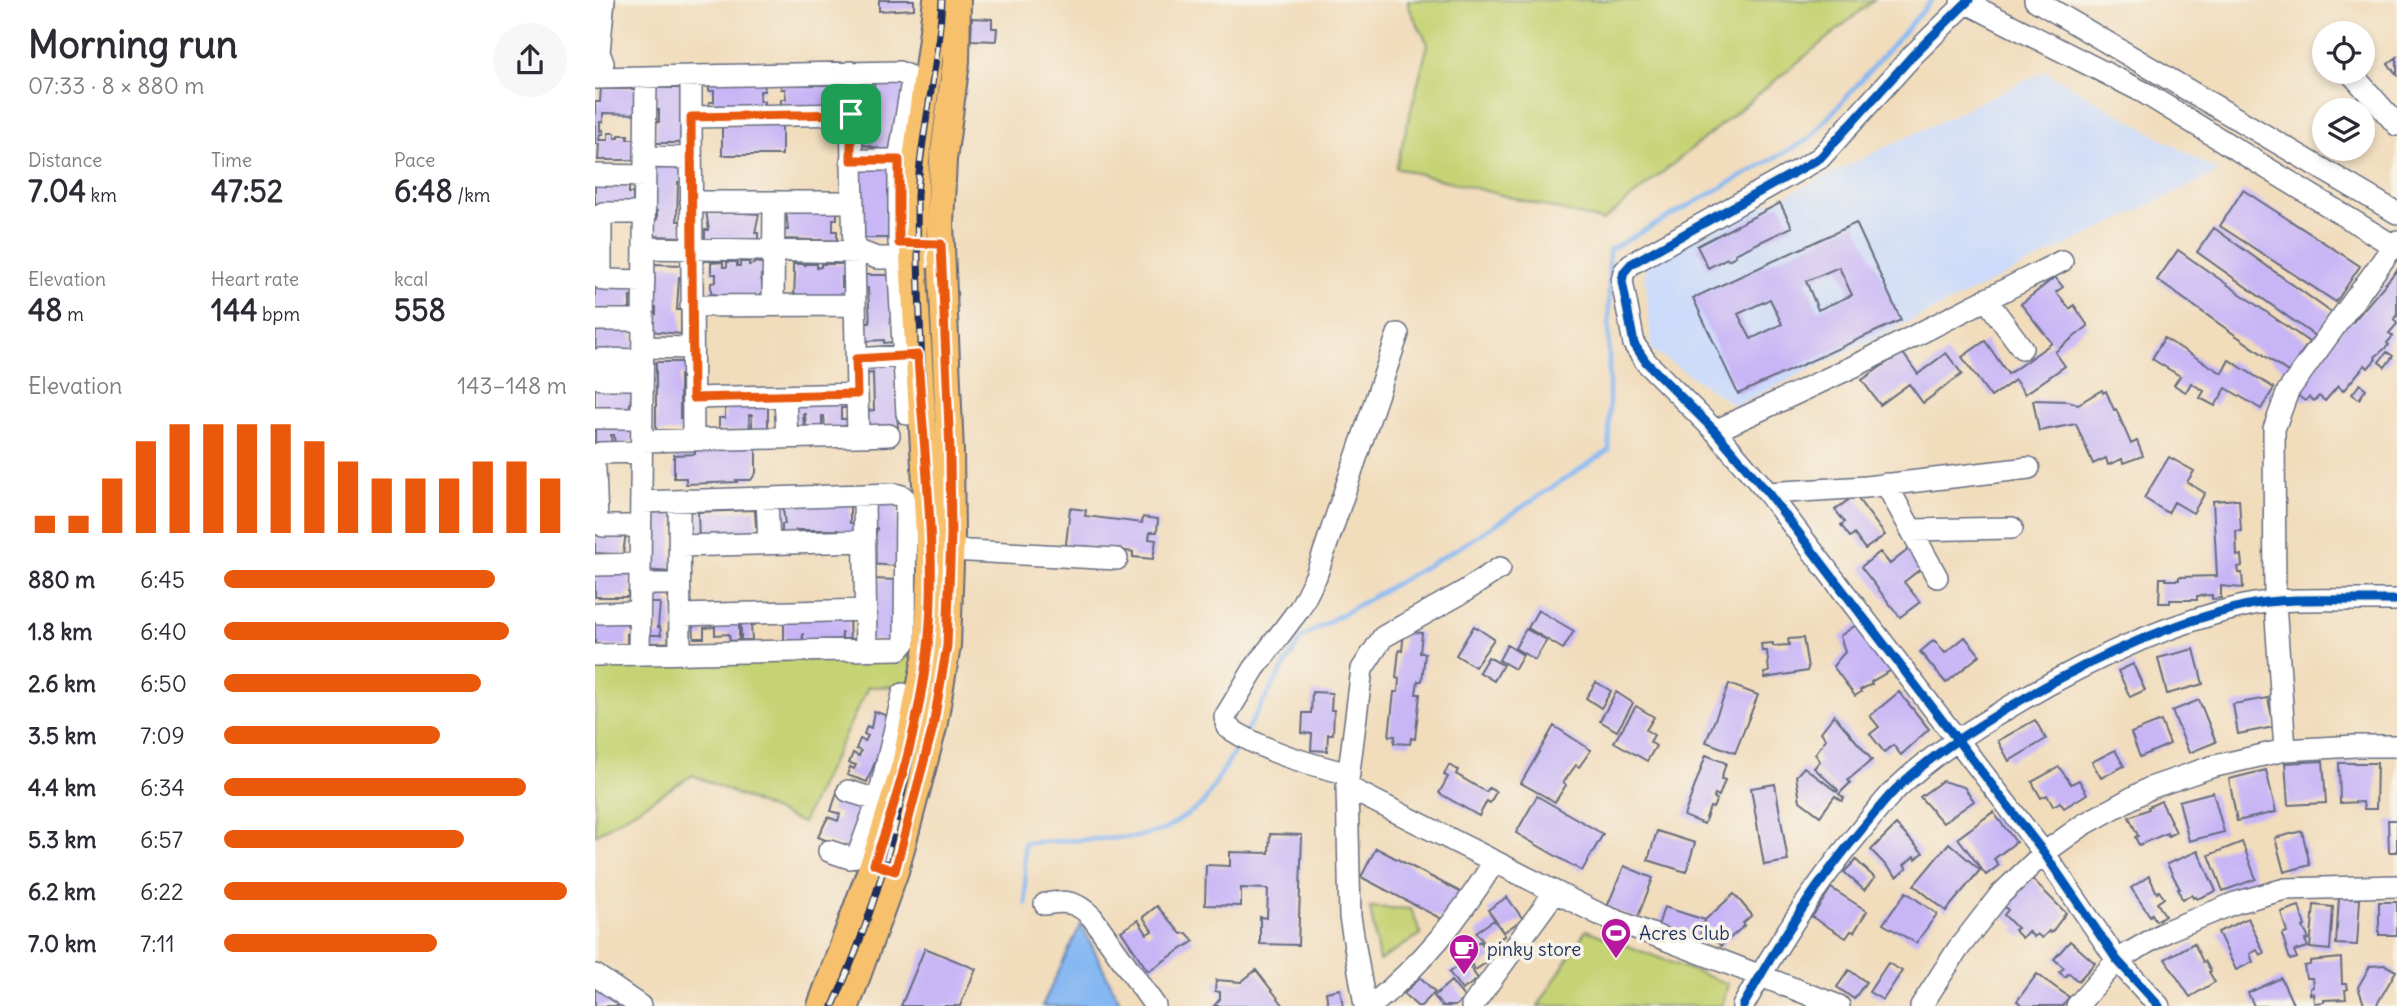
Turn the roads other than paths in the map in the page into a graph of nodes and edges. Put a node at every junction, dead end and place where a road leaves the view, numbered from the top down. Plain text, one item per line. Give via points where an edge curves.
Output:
1 (604, 0) edge
2 (2035, 0) edge
3 (1965, 1) edge
4 (947, 10) edge
5 (599, 71) edge
6 (850, 72) junction
7 (691, 77) junction
8 (646, 78) junction
9 (2361, 84) edge
10 (851, 114) junction
11 (691, 117) junction
12 (2397, 125) edge
13 (691, 158) junction
14 (851, 160) junction
15 (908, 160) junction
16 (645, 167) junction
17 (595, 175) edge
18 (691, 202) junction
19 (774, 202) junction
20 (852, 202) junction
21 (645, 213) junction
22 (2397, 213) edge
23 (2396, 245) edge
24 (644, 248) junction
25 (690, 249) junction
26 (774, 250) junction
27 (906, 250) junction
28 (941, 251) junction
29 (857, 252) junction
30 (2062, 261) dead end
31 (644, 281) junction
32 (1986, 299) junction
33 (773, 305) junction
34 (854, 305) junction
35 (691, 306) junction
36 (595, 320) edge
37 (643, 320) junction
38 (1398, 334) dead end
39 (692, 348) junction
40 (2022, 348) dead end
41 (910, 355) junction
42 (856, 359) junction
43 (642, 362) junction
44 (857, 394) junction
45 (785, 396) junction
46 (693, 398) junction
47 (595, 418) edge
48 (642, 418) junction
49 (914, 420) junction
50 (949, 425) junction
51 (1715, 431) junction
52 (889, 435) dead end
53 (858, 436) junction
54 (787, 438) junction
55 (693, 440) junction
56 (642, 446) junction
57 (595, 458) edge
58 (2029, 468) dead end
59 (595, 469) edge
60 (938, 481) junction
61 (1885, 485) junction
62 (595, 488) edge
63 (1768, 493) junction
64 (864, 496) junction
65 (767, 499) junction
66 (678, 501) junction
67 (641, 502) junction
68 (640, 526) junction
69 (2012, 528) dead end
70 (1911, 530) junction
71 (865, 541) junction
72 (769, 544) junction
73 (679, 546) junction
74 (950, 550) junction
75 (1117, 559) dead end
76 (595, 565) edge
77 (1500, 568) dead end
78 (918, 572) junction
79 (640, 574) junction
80 (1937, 577) dead end
81 (680, 584) junction
82 (2397, 600) edge
83 (2275, 603) junction
84 (866, 610) junction
85 (639, 612) junction
86 (767, 612) junction
87 (600, 613) dead end
88 (680, 615) junction
89 (866, 649) junction
90 (768, 651) junction
91 (680, 652) junction
92 (639, 654) junction
93 (595, 655) edge
94 (933, 672) junction
95 (1957, 739) junction
96 (2397, 747) edge
97 (2285, 750) junction
98 (1348, 781) junction
99 (848, 791) dead end
100 (894, 805) junction
101 (829, 851) dead end
102 (2044, 853) junction
103 (1494, 862) junction
104 (2397, 886) edge
105 (1555, 892) junction
106 (1045, 904) dead end
107 (2117, 960) junction
108 (595, 975) edge
109 (1759, 976) junction
110 (837, 998) edge
111 (640, 1006) edge
112 (1155, 1006) edge
113 (1365, 1006) edge
114 (1371, 1006) edge
115 (1472, 1006) edge
116 (1743, 1006) edge
117 (1839, 1006) edge
118 (1921, 1006) edge
119 (2077, 1006) edge
120 (2159, 1006) edge

1 - 5 street
2 - 22 street
3 - 23 street via 2143,92
3 - 51 street via 1820,158 1631,264 1625,272 1622,281 1639,353
4 - 15 main road
4 - 28 main road via 956,62 943,160
5 - 8 street
6 - 7 street
6 - 10 street
6 - 15 street via 899,72 912,80
7 - 8 street
7 - 11 street
8 - 16 street
9 - 12 street
10 - 11 street
10 - 14 street
11 - 13 street
13 - 16 street
13 - 18 street
14 - 15 street
14 - 20 street
15 - 27 main road
16 - 17 street
16 - 21 street
18 - 19 street
18 - 25 street
19 - 20 street
19 - 26 street
20 - 29 street
21 - 24 street
21 - 31 street via 601,216 601,278
23 - 83 street via 2288,391 2274,429
24 - 25 street
24 - 31 street
25 - 26 street
25 - 35 street
26 - 29 street
26 - 33 street
27 - 28 street
27 - 29 street via 876,244
27 - 41 main road
28 - 50 main road
29 - 34 street
30 - 32 street
31 - 37 street
32 - 40 street
32 - 51 street
33 - 34 street
33 - 35 street
34 - 42 street
35 - 39 street
36 - 37 street
37 - 43 street
38 - 98 street via 1316,576 1300,608 1227,712 1225,723 1251,743
39 - 43 street
39 - 46 street
41 - 42 street
41 - 49 main road
42 - 44 street
43 - 48 street
44 - 45 street
44 - 53 street
45 - 46 street
45 - 54 street
46 - 55 street
47 - 48 street
48 - 56 street
49 - 50 main road
49 - 60 main road
50 - 60 main road
51 - 63 street
52 - 53 street
53 - 54 street
54 - 55 street
55 - 56 street
56 - 57 street via 600,453
56 - 67 street
58 - 61 street
59 - 62 street
60 - 74 main road
60 - 78 main road
61 - 63 street
61 - 70 street
62 - 68 street via 600,524
63 - 95 street
64 - 65 street
64 - 71 street
64 - 78 street via 895,494 906,500
65 - 66 street
65 - 72 street
66 - 67 street
66 - 73 street
67 - 68 street
68 - 79 street
69 - 70 street
70 - 80 street
71 - 72 street
71 - 84 street
72 - 73 street
73 - 81 street
74 - 75 street
74 - 94 main road via 947,646
76 - 79 street
77 - 98 street via 1383,637 1361,669
78 - 89 street via 905,642 899,649
78 - 94 main road
79 - 81 street
79 - 85 street
81 - 88 street
82 - 83 street
83 - 95 street via 2234,609 2132,643 2060,677
83 - 97 street
84 - 86 street
84 - 89 street
85 - 87 street
85 - 92 street
86 - 88 street
86 - 90 street
88 - 91 street
89 - 90 street
90 - 91 street
91 - 92 street
92 - 93 street
94 - 100 main road via 908,713 905,765
95 - 102 street
95 - 109 street via 1895,790 1825,873
96 - 97 street
97 - 102 street via 2211,767 2150,788
98 - 103 street
98 - 113 street via 1350,917
99 - 100 street
100 - 101 street via 858,855 850,859
100 - 110 main road via 885,868
102 - 107 street
102 - 118 street via 2000,895
103 - 105 street
103 - 114 street via 1449,929
104 - 107 street via 2285,890 2235,903 2169,930
105 - 109 street via 1599,914
105 - 115 street
106 - 112 street via 1071,902 1083,908
107 - 119 street
107 - 120 street
108 - 111 street
109 - 116 street
109 - 117 street

